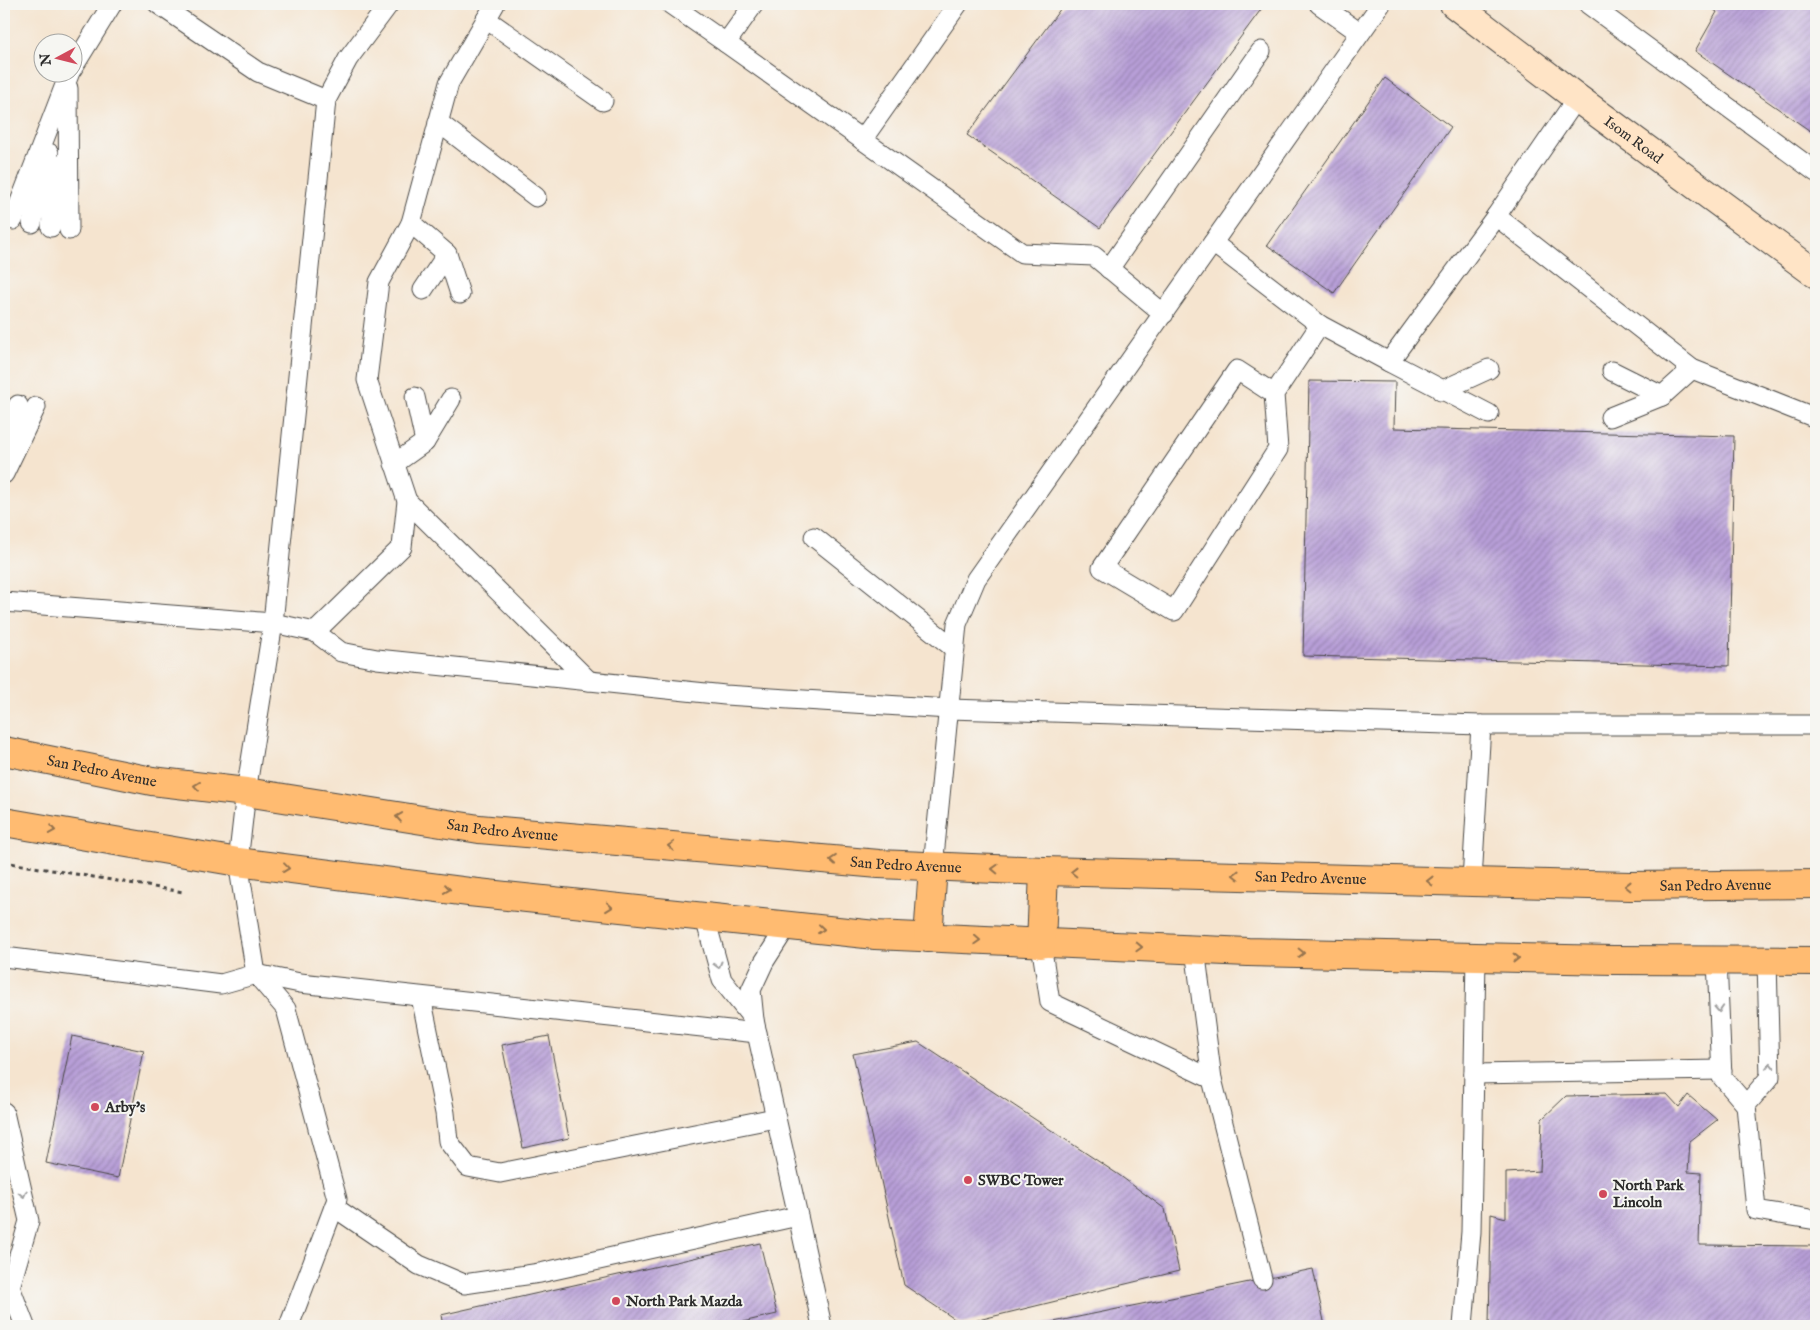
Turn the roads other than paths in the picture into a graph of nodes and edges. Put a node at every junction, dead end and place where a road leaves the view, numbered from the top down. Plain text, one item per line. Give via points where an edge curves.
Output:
1 (112, 4) edge
2 (158, 4) edge
3 (389, 4) edge
4 (670, 4) edge
5 (754, 4) edge
6 (958, 4) edge
7 (1318, 4) edge
8 (1381, 4) edge
9 (1454, 4) edge
10 (1588, 4) edge
11 (491, 12) edge
12 (1360, 33) junction
13 (726, 43) junction
14 (1261, 51) dead end
15 (82, 53) edge
16 (67, 82) edge
17 (68, 82) edge
18 (69, 82) edge
19 (1577, 98) junction
20 (326, 100) junction
21 (604, 101) dead end
22 (438, 122) junction
23 (862, 140) junction
24 (1816, 172) edge
25 (536, 197) dead end
26 (1496, 216) junction
27 (13, 220) dead end
28 (32, 223) dead end
29 (411, 223) junction
30 (60, 228) dead end
31 (1214, 243) junction
32 (447, 254) junction
33 (1109, 269) junction
34 (1816, 274) edge
35 (423, 290) dead end
36 (460, 294) dead end
37 (1164, 314) junction
38 (1320, 325) junction
39 (1389, 362) junction
40 (1490, 369) dead end
41 (1692, 369) junction
42 (1612, 371) dead end
43 (1441, 391) junction
44 (1274, 394) junction
45 (1662, 396) junction
46 (415, 397) dead end
47 (452, 399) dead end
48 (1489, 414) dead end
49 (1610, 417) dead end
50 (1816, 418) edge
51 (426, 442) junction
52 (4, 454) edge
53 (394, 464) junction
54 (4, 474) edge
55 (407, 501) junction
56 (814, 537) dead end
57 (4, 602) edge
58 (273, 623) junction
59 (315, 632) junction
60 (955, 649) junction
61 (589, 681) junction
62 (949, 708) junction
63 (1481, 725) junction
64 (1816, 725) edge
65 (4, 752) edge
66 (246, 792) junction
67 (4, 822) edge
68 (238, 862) junction
69 (933, 867) junction
70 (1044, 871) junction
71 (1472, 881) junction
72 (1816, 884) edge
73 (709, 918) junction
74 (787, 926) junction
75 (928, 938) junction
76 (1041, 944) junction
77 (1195, 949) junction
78 (4, 957) edge
79 (1476, 957) junction
80 (1717, 960) junction
81 (1767, 961) junction
82 (1816, 961) edge
83 (256, 974) junction
84 (421, 997) junction
85 (756, 1027) junction
86 (1722, 1070) junction
87 (1474, 1074) junction
88 (1212, 1079) junction
89 (1746, 1105) junction
90 (4, 1112) edge
91 (776, 1118) junction
92 (334, 1207) junction
93 (798, 1216) junction
94 (1816, 1220) edge
95 (1262, 1279) dead end
96 (7, 1287) edge
97 (25, 1326) edge
98 (289, 1326) edge
99 (822, 1326) edge
100 (1463, 1326) edge

1 - 15 lane
2 - 20 lane via 258,72
3 - 20 lane via 348,59
4 - 13 lane
5 - 13 lane
6 - 23 lane
7 - 12 lane
8 - 12 lane
9 - 19 street, Isom Road
10 - 24 lane
11 - 21 lane
11 - 22 lane via 449,83
12 - 31 lane
13 - 23 lane
14 - 33 lane
16 - 27 lane
17 - 28 lane
18 - 30 lane
19 - 26 lane
19 - 34 street, Isom Road
20 - 58 lane
22 - 25 lane
22 - 29 lane
23 - 33 lane via 1022,253 1094,256
26 - 39 lane
26 - 41 lane
29 - 32 lane
29 - 53 lane via 379,282 367,380
31 - 37 lane
31 - 38 lane
32 - 35 lane
32 - 36 lane
33 - 37 lane
37 - 60 lane via 976,579 957,624
38 - 39 lane
38 - 44 lane
39 - 43 lane
40 - 43 lane
41 - 45 lane
41 - 50 lane
42 - 45 lane
43 - 48 lane
44 - 44 lane via 1237,370 1102,568 1174,611 1278,449
45 - 49 lane
46 - 51 lane
47 - 51 lane
51 - 53 lane
52 - 54 lane via 27,406
53 - 55 lane
55 - 59 lane via 402,547
55 - 61 lane
56 - 60 lane
57 - 58 lane
58 - 59 lane
58 - 66 lane
59 - 61 lane via 341,652 377,659
60 - 62 lane
61 - 62 lane via 725,695
62 - 63 lane
62 - 69 lane
63 - 64 lane
63 - 71 lane
66 -> 65 main road, San Pedro Avenue via 152,781
66 - 68 lane
69 -> 66 main road, San Pedro Avenue via 479,829
67 -> 68 main road
68 -> 73 main road via 469,892
68 - 83 lane
70 -> 69 main road, San Pedro Avenue
69 - 75 main road
71 -> 70 main road, San Pedro Avenue
70 - 76 main road
72 -> 71 main road, San Pedro Avenue via 1630,886
73 - 74 main road
73 -> 85 lane via 708,929 722,980
74 -> 75 main road
74 - 85 lane via 764,962 752,990
75 -> 76 main road
76 -> 77 main road
76 - 88 lane via 1050,1002
77 -> 79 main road
77 - 88 lane
78 - 83 lane via 221,984
79 -> 80 main road
79 - 87 lane
80 - 81 main road
80 -> 86 lane
81 - 82 main road
89 -> 81 lane via 1770,1077
83 - 84 lane via 300,983
83 - 92 lane via 286,1010 337,1199
84 - 85 lane
84 - 91 lane via 448,1141 468,1167 500,1173
85 - 91 lane
86 - 87 lane
86 - 89 lane via 1722,1077
87 - 100 lane via 1471,1232
88 - 95 lane
89 - 94 lane via 1756,1210
90 -> 96 lane via 29,1221
91 - 93 lane
92 - 93 lane via 419,1265 464,1284 540,1273
92 - 98 lane
93 - 99 lane
96 - 97 lane

